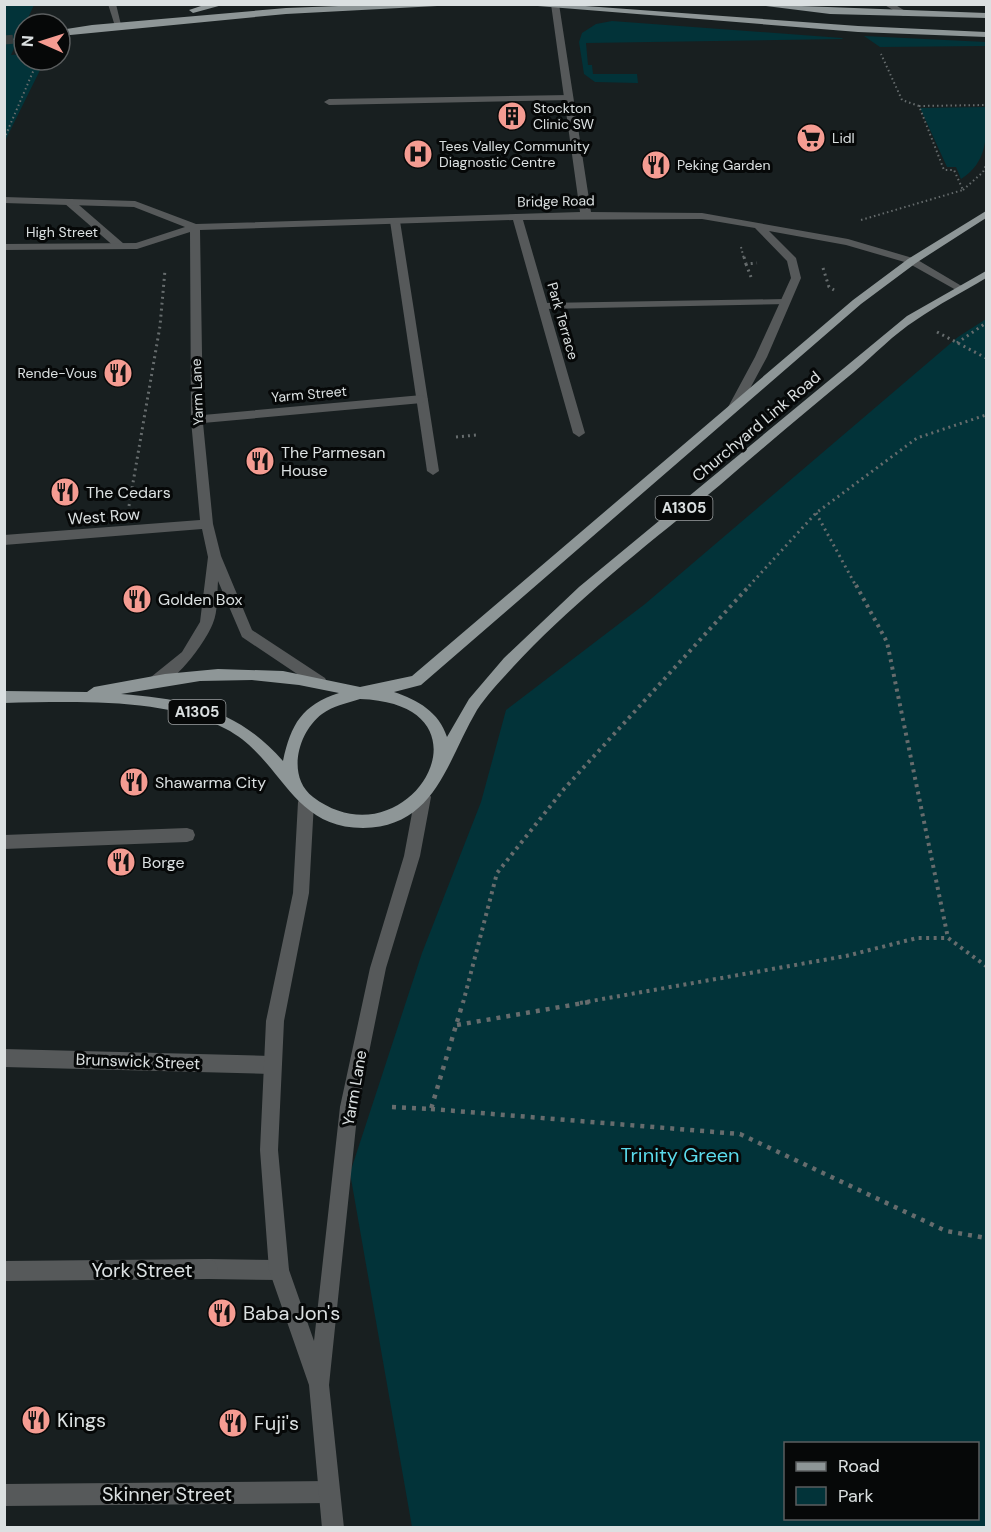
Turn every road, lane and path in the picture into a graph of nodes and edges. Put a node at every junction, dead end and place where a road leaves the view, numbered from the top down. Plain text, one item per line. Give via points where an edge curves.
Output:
1 (112, 4) edge
2 (222, 4) edge
3 (471, 4) edge
4 (518, 4) edge
5 (753, 4) edge
6 (887, 4) edge
7 (766, 5) edge
8 (555, 6) edge
9 (906, 14) junction
10 (987, 16) edge
11 (118, 23) junction
12 (83, 29) junction
13 (72, 31) edge
14 (987, 34) edge
15 (878, 47) dead end
16 (33, 72) edge
17 (569, 98) junction
18 (329, 102) dead end
19 (987, 105) edge
20 (919, 106) junction
21 (4, 140) edge
22 (987, 165) edge
23 (963, 190) junction
24 (4, 200) edge
25 (64, 201) junction
26 (987, 214) edge
27 (586, 215) junction
28 (517, 217) junction
29 (395, 220) junction
30 (756, 224) junction
31 (195, 227) junction
32 (848, 242) junction
33 (120, 246) junction
34 (4, 247) edge
35 (912, 261) junction
36 (165, 270) dead end
37 (987, 274) edge
38 (960, 288) junction
39 (785, 302) junction
40 (544, 306) junction
41 (987, 323) edge
42 (987, 358) edge
43 (422, 399) junction
44 (733, 409) junction
45 (987, 415) edge
46 (197, 420) junction
47 (579, 433) dead end
48 (433, 471) dead end
49 (816, 513) junction
50 (207, 524) junction
51 (124, 531) junction
52 (4, 540) edge
53 (214, 556) junction
54 (156, 681) junction
55 (320, 682) junction
56 (364, 693) junction
57 (76, 696) junction
58 (4, 697) edge
59 (442, 760) junction
60 (292, 783) junction
61 (423, 797) junction
62 (306, 802) junction
63 (188, 835) dead end
64 (4, 842) edge
65 (948, 938) junction
66 (987, 966) edge
67 (457, 1025) junction
68 (4, 1058) edge
69 (271, 1065) junction
70 (392, 1107) dead end
71 (431, 1109) junction
72 (987, 1238) edge
73 (279, 1270) junction
74 (4, 1271) edge
75 (319, 1385) junction
76 (329, 1492) junction
77 (4, 1495) edge
78 (333, 1527) edge

1 - 11 street
2 - 11 main road
3 - 12 main road via 286,11
4 - 8 main road
5 - 7 main road
6 - 9 street
7 - 9 main road
8 - 14 main road via 858,29
8 - 17 street
9 - 10 main road
11 - 12 main road
12 - 13 main road
15 - 20 path via 902,100
16 - 21 path
17 - 18 street
17 - 27 street
19 - 20 path
20 - 23 path via 944,170 954,170
22 - 23 path
23 - 32 path via 859,220
24 - 25 street, High Street
25 - 31 street, High Street via 135,204
25 - 33 street, High Street
26 - 35 main road, A1305
27 - 28 street, Bridge Road
27 - 30 street, Bridge Road via 702,216
28 - 29 street, Bridge Road
28 - 40 street, Park Terrace
29 - 31 street, Bridge Road
29 - 43 street
30 - 32 street, Bridge Road
30 - 39 street via 792,260 796,278
31 - 33 street, High Street via 137,246
31 - 46 street, Yarm Lane
32 - 35 street, Bridge Road
33 - 34 street, High Street
35 - 38 street, Bridge Road
35 - 44 main road, Churchyard Link Road / A1305 via 857,302
36 - 51 path via 160,326
37 - 38 main road, A1305
38 - 59 main road, Churchyard Link Road / A1305 via 911,318 584,591 481,694
39 - 40 street
39 - 44 street
40 - 47 street, Park Terrace
41 - 42 path via 957,343
43 - 46 street, Yarm Street
43 - 48 street
44 - 56 main road, Churchyard Link Road / A1305 via 416,681
45 - 49 path via 917,438
46 - 50 street, Yarm Lane
49 - 65 path via 887,642
49 - 67 path via 564,789 497,873
50 - 51 street, West Row
50 - 53 street, Yarm Lane
51 - 52 street, West Row
53 - 54 street, Yarm Lane via 207,622 187,656
53 - 55 street, Yarm Lane via 247,633
54 - 55 main road, A1305 via 236,674
54 - 57 main road, A1305
55 - 56 main road, A1305
56 - 59 main road, A1305 via 393,695 414,705 431,720 441,739
56 - 60 main road, A1305 via 324,705 299,726 288,754
57 - 58 main road, A1305
57 - 60 main road, A1305 via 171,706 213,715 260,745
59 - 61 main road, A1305 via 436,779
60 - 62 main road, A1305
61 - 62 main road, A1305 via 397,815 364,822 332,817
61 - 75 street, Yarm Lane via 412,856 378,968 349,1107
62 - 69 street, Yarm Lane via 301,893 275,1021
63 - 64 street
65 - 66 path
65 - 67 path via 917,939 846,956
67 - 71 path
68 - 69 street, Brunswick Street
69 - 73 street, Yarm Lane via 268,1150
70 - 71 path
71 - 72 path via 740,1134 946,1231
73 - 74 street, York Street
73 - 75 street, Yarm Lane
75 - 76 street, Yarm Lane
76 - 77 street, Skinner Street
76 - 78 street, Yarm Lane

